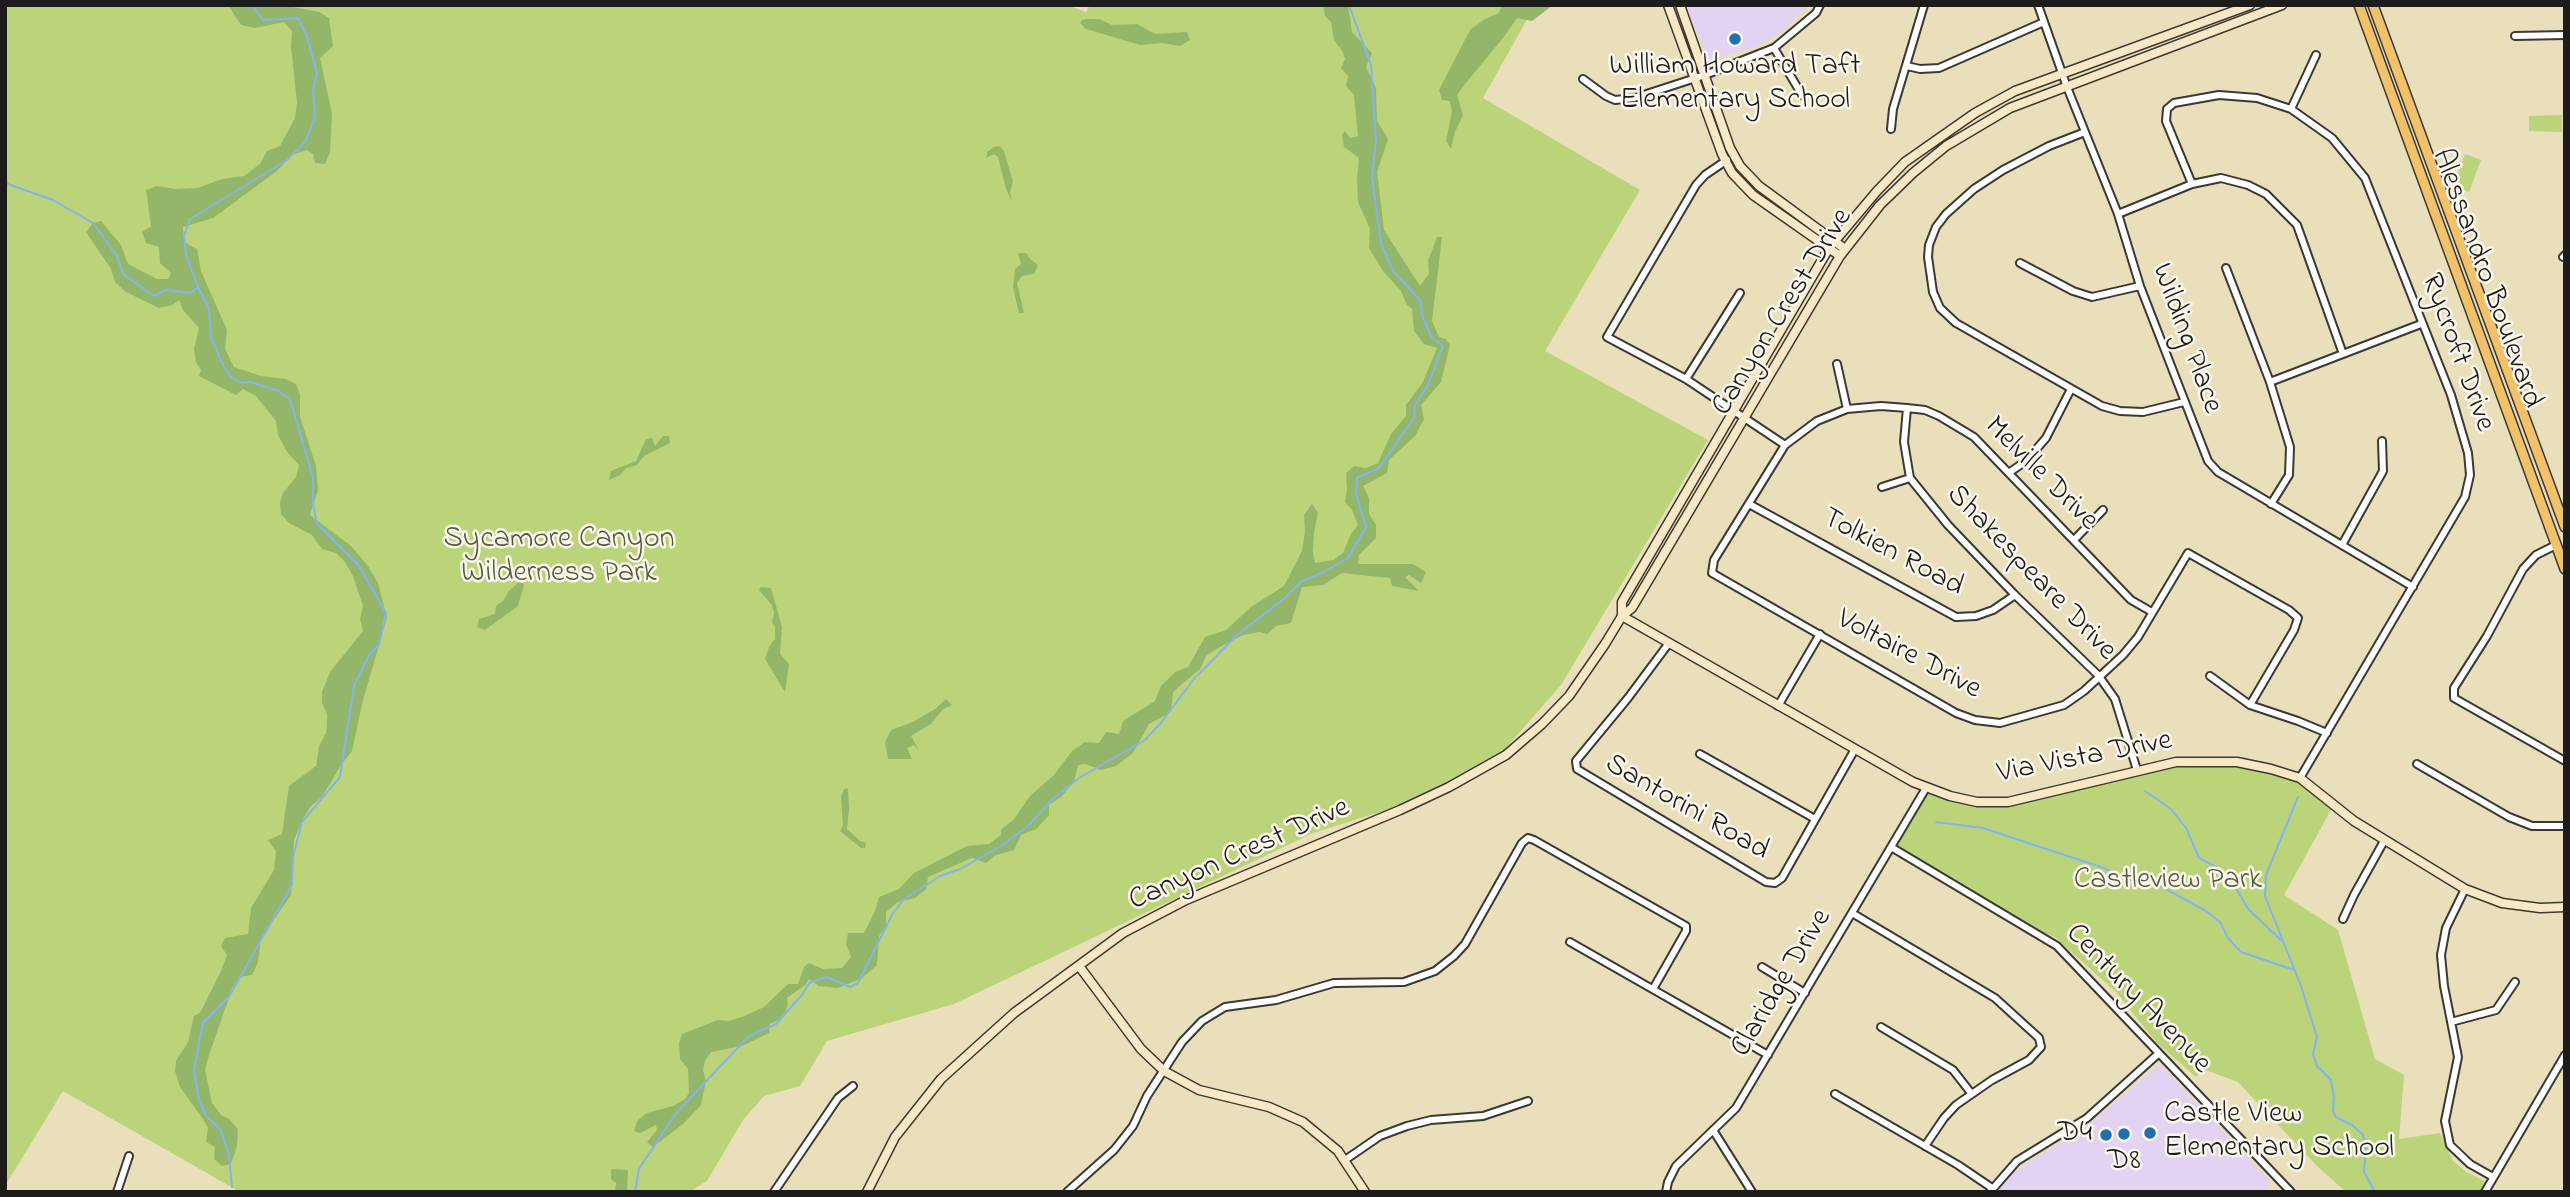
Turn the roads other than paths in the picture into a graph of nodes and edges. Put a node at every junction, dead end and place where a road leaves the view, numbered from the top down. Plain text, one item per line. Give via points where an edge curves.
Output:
1 (1668, 5) edge
2 (1680, 5) edge
3 (1820, 5) edge
4 (1924, 5) edge
5 (2038, 5) edge
6 (2250, 5) edge
7 (2282, 5) edge
8 (2359, 5) edge
9 (2373, 5) edge
10 (2044, 22) junction
11 (2565, 35) edge
12 (2515, 36) dead end
13 (1774, 48) junction
14 (2316, 55) dead end
15 (1907, 66) junction
16 (2062, 72) junction
17 (1704, 75) junction
18 (1583, 79) dead end
19 (1695, 79) junction
20 (2067, 87) junction
21 (1802, 95) dead end
22 (2291, 109) junction
23 (1891, 129) dead end
24 (2085, 132) junction
25 (1730, 158) junction
26 (2192, 184) junction
27 (2118, 214) junction
28 (1831, 244) junction
29 (1843, 253) junction
30 (2020, 263) dead end
31 (2226, 268) dead end
32 (2140, 286) junction
33 (1740, 293) dead end
34 (2421, 324) junction
35 (2343, 355) junction
36 (1837, 364) dead end
37 (1686, 379) junction
38 (2270, 382) junction
39 (2071, 389) junction
40 (2184, 402) junction
41 (1907, 408) junction
42 (1733, 409) junction
43 (1847, 409) junction
44 (1745, 416) junction
45 (2382, 441) dead end
46 (1786, 445) junction
47 (2010, 472) junction
48 (1910, 478) junction
49 (1882, 487) dead end
50 (1749, 504) junction
51 (2271, 504) junction
52 (2103, 510) dead end
53 (2565, 527) edge
54 (2074, 540) junction
55 (2342, 545) junction
56 (2556, 545) junction
57 (2565, 569) edge
58 (1712, 573) joint
59 (2413, 587) junction
60 (2015, 594) junction
61 (2152, 612) junction
62 (1622, 616) junction
63 (1819, 634) junction
64 (1670, 643) junction
65 (2098, 675) junction
66 (2210, 676) dead end
67 (2250, 705) junction
68 (1778, 706) junction
69 (2327, 733) junction
70 (1855, 750) junction
71 (1700, 754) dead end
72 (2565, 761) edge
73 (2417, 764) dead end
74 (2137, 770) junction
75 (2300, 778) junction
76 (1926, 788) junction
77 (1815, 819) junction
78 (2565, 826) edge
79 (2384, 841) junction
80 (1891, 847) junction
81 (2465, 889) junction
82 (2565, 907) edge
83 (1852, 913) junction
84 (2343, 919) dead end
85 (1570, 942) dead end
86 (1079, 966) junction
87 (1762, 967) dead end
88 (2515, 982) dead end
89 (1653, 989) junction
90 (1805, 993) junction
91 (2451, 1023) junction
92 (1881, 1027) dead end
93 (2158, 1054) junction
94 (1768, 1055) junction
95 (2565, 1055) edge
96 (1164, 1071) junction
97 (853, 1086) dead end
98 (1971, 1093) junction
99 (1835, 1094) dead end
100 (1528, 1101) dead end
101 (1713, 1130) junction
102 (1926, 1146) junction
103 (129, 1156) dead end
104 (1345, 1160) junction
105 (2493, 1177) junction
106 (1991, 1190) edge
107 (117, 1192) edge
108 (774, 1192) edge
109 (867, 1192) edge
110 (1067, 1192) edge
111 (1365, 1192) edge
112 (1666, 1192) edge
113 (1752, 1192) edge
114 (2291, 1192) edge
115 (2485, 1192) edge

1 - 19 main road
2 - 17 main road
3 - 13 street
4 - 15 street
5 - 10 street, Wilding Place
6 - 16 main road, Canyon Crest Drive
7 - 20 main road, Canyon Crest Drive
8 - 56 main road, Alessandro Boulevard
9 - 53 main road, Alessandro Boulevard
10 - 15 street via 1939,68
10 - 16 street, Wilding Place
11 - 12 street
13 - 17 street
13 - 21 street
14 - 22 street
15 - 23 street
16 - 20 street, Wilding Place
16 - 28 main road, Canyon Crest Drive via 1975,113 1905,162
17 - 19 street
17 - 25 main road
18 - 19 street via 1606,96 1622,100
19 - 25 main road via 1722,154
20 - 24 street, Wilding Place
20 - 29 main road, Canyon Crest Drive via 2010,108 1946,146 1880,205
22 - 26 street, Rycroft Drive via 2256,98 2219,95 2174,103 2167,109 2166,121
22 - 34 street, Rycroft Drive via 2332,138 2365,178
24 - 27 street, Wilding Place
24 - 39 street via 2003,170 1958,202 1936,227 1928,257 1933,292 1940,308 1956,323
25 - 28 main road
25 - 37 street via 1696,185 1607,337
26 - 27 street
26 - 35 street via 2221,178 2248,185 2266,194 2297,225
27 - 32 street, Wilding Place
28 - 29 main road
28 - 42 main road, Canyon Crest Drive
29 - 44 main road, Canyon Crest Drive
30 - 32 street via 2092,297
31 - 38 street
32 - 40 street, Wilding Place
33 - 37 street
34 - 35 street
34 - 59 street, Rycroft Drive via 2463,429 2470,475 2465,497
35 - 38 street
36 - 43 street
37 - 42 street
38 - 51 street via 2290,447 2289,475
39 - 40 street via 2120,411 2143,412
39 - 47 street via 2046,438
40 - 51 street, Wilding Place via 2208,461
41 - 43 street, Melville Drive
41 - 47 street, Melville Drive via 1956,425
41 - 48 street, Shakespeare Drive via 1904,442
42 - 44 street
42 - 62 main road, Canyon Crest Drive via 1622,602
43 - 46 street, Melville Drive via 1817,421
44 - 46 street
44 - 62 main road, Canyon Crest Drive via 1632,608
45 - 55 street via 2382,471
46 - 50 street, Melville Drive
47 - 54 street, Melville Drive
48 - 49 street
48 - 60 street, Shakespeare Drive
50 - 58 street, Melville Drive via 1714,560
50 - 60 street, Tolkien Road via 1956,617 1993,610
51 - 55 street, Wilding Place
52 - 54 street
54 - 61 street, Melville Drive via 2131,600
55 - 59 street, Wilding Place
56 - 57 main road, Alessandro Boulevard
56 - 72 street via 2536,555 2523,569 2454,688 2454,698
58 - 63 street, Voltaire Drive
59 - 69 street, Rycroft Drive
60 - 65 street, Shakespeare Drive
61 - 65 street, Voltaire Drive via 2123,655
61 - 67 street, Voltaire Drive via 2188,553 2298,618
62 - 64 main road, Via Vista Drive
62 - 86 main road, Canyon Crest Drive via 1569,696 1506,755 1400,810 1185,900 1123,933
63 - 65 street, Voltaire Drive via 1975,720 2000,723 2064,705
63 - 68 street
64 - 68 main road, Via Vista Drive
64 - 77 street, Santorini Road via 1576,761 1577,769 1766,882 1782,878
65 - 74 street, Shakespeare Drive via 2115,699
66 - 67 street
67 - 69 street
68 - 70 main road, Via Vista Drive
69 - 75 street, Rycroft Drive
70 - 76 main road, Via Vista Drive
70 - 77 street
71 - 77 street
73 - 78 street via 2509,817 2532,826
74 - 75 main road, Via Vista Drive via 2176,762 2237,762
74 - 76 main road, Via Vista Drive via 2008,802 1977,802
75 - 79 main road, Via Vista Drive
76 - 80 street, Claridge Drive
79 - 81 main road, Via Vista Drive
79 - 84 street
80 - 83 street, Claridge Drive
80 - 93 street, Century Avenue via 2057,946
81 - 82 main road, Via Vista Drive via 2502,903
81 - 91 street via 2446,928 2441,955
83 - 90 street, Claridge Drive
83 - 98 street via 1995,998 2039,1038 2041,1047 2029,1060
85 - 89 street
86 - 96 main road via 1141,1049
86 - 109 main road, Canyon Crest Drive via 1014,1013 941,1079 895,1137
87 - 90 street
88 - 91 street via 2496,1010
89 - 94 street
89 - 96 street via 1686,928 1528,838 1465,944 1439,969 1404,982 1338,982 1276,1000 1225,1007 1191,1031
90 - 94 street, Claridge Drive
91 - 105 street via 2458,1057 2445,1121 2450,1145
92 - 98 street via 1953,1070
93 - 106 street via 2087,1118 2017,1161
93 - 114 street, Century Avenue
94 - 101 street, Claridge Drive via 1736,1108
95 - 105 street
96 - 104 main road via 1205,1092 1287,1114 1318,1133
96 - 110 street via 1114,1150
97 - 108 street via 838,1098
98 - 102 street via 1944,1118
99 - 102 street
100 - 104 street via 1483,1116 1406,1126 1380,1136
101 - 112 street, Claridge Drive via 1676,1166
101 - 113 street
102 - 106 street
103 - 107 street
104 - 111 main road
105 - 115 street

